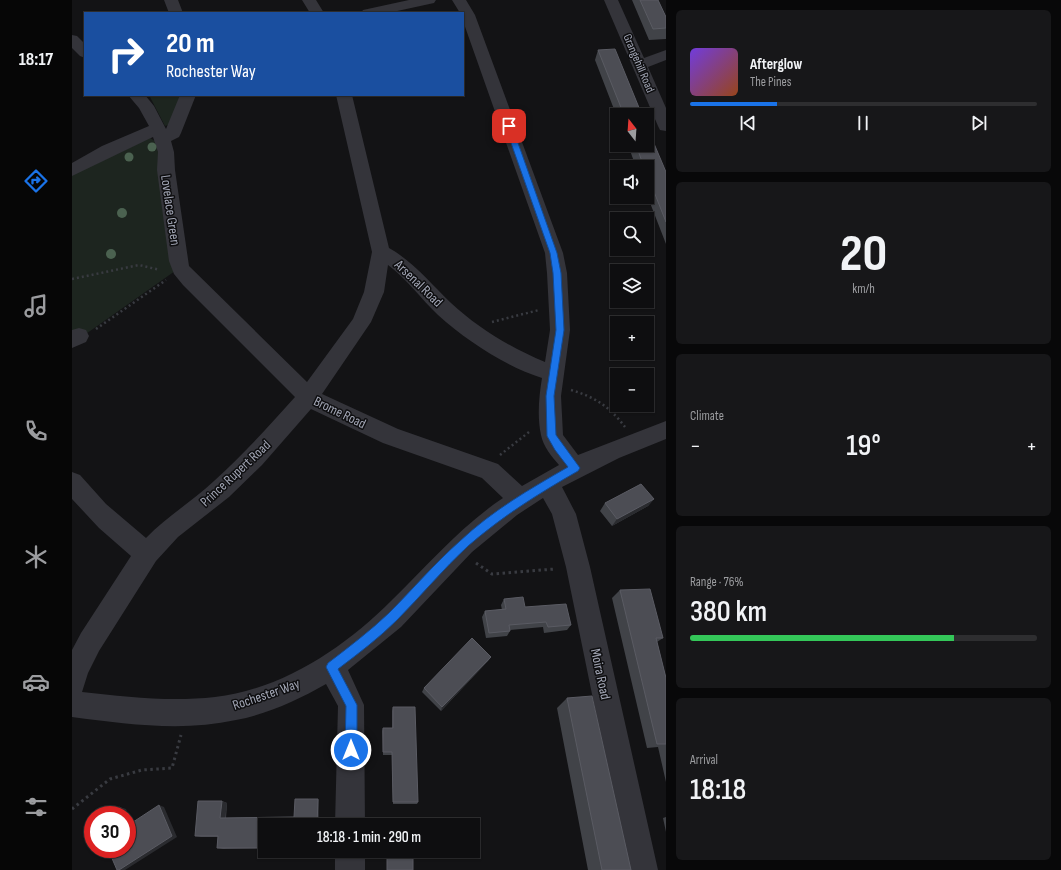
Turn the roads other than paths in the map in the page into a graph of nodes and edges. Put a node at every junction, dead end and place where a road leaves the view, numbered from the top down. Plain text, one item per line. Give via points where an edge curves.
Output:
1 (171, 0) edge
2 (309, 0) edge
3 (429, 0) edge
4 (460, 0) edge
5 (611, 0) edge
6 (176, 12) edge
7 (315, 12) edge
8 (373, 12) edge
9 (72, 39) edge
10 (84, 51) edge
11 (666, 55) edge
12 (639, 65) junction
13 (139, 96) edge
14 (188, 96) edge
15 (344, 96) edge
16 (666, 126) edge
17 (160, 133) junction
18 (72, 170) edge
19 (381, 252) junction
20 (185, 274) joint
21 (552, 380) junction
22 (308, 397) junction
23 (666, 430) edge
24 (575, 468) junction
25 (72, 482) edge
26 (546, 483) junction
27 (520, 500) junction
28 (147, 554) junction
29 (332, 667) junction
30 (72, 684) edge
31 (72, 704) edge
32 (350, 818) edge
33 (350, 858) edge
34 (350, 870) edge
35 (643, 870) edge

1 - 6 street
2 - 7 street
3 - 8 street
4 - 21 street via 468,15 548,233 557,273 560,330
5 - 12 street, Grangehill Road
9 - 10 street
11 - 12 street
12 - 16 street, Grangehill Road
13 - 17 street, Lovelace Green
14 - 17 street via 173,133
15 - 19 street, Arsenal Road
17 - 18 street via 108,150
17 - 20 street, Lovelace Green via 166,152 166,170
19 - 21 street, Arsenal Road via 395,259 446,310 477,333
19 - 22 street, Prince Rupert Road via 374,292 361,322
20 - 22 street, Brome Road
21 - 24 street via 552,436 558,448
22 - 27 street, Brome Road via 391,436 490,470
22 - 28 street, Prince Rupert Road via 248,464 221,490 170,529
23 - 24 street, Rochester Way
24 - 26 street, Rochester Way
25 - 28 street via 101,514
26 - 27 street, Rochester Way
26 - 35 street, Moira Road via 564,514 578,567
27 - 29 street, Rochester Way via 492,520 458,550 392,617
28 - 30 street, Prince Rupert Road via 90,642
29 - 31 street, Rochester Way via 289,689 244,704 187,714
29 - 32 street via 351,705
33 - 34 street

